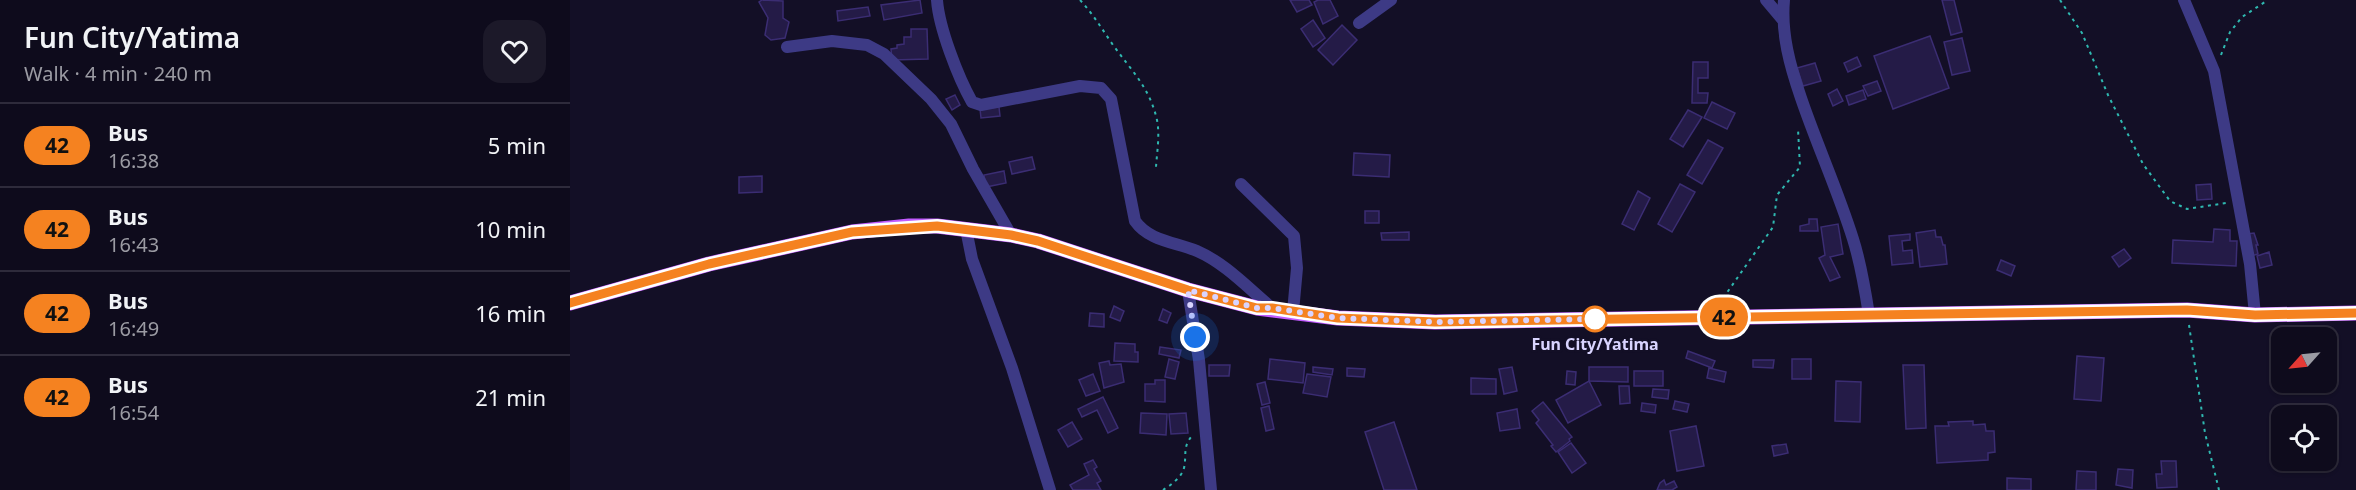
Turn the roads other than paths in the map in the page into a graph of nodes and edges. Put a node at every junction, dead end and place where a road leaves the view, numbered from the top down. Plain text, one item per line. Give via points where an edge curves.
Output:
1 (937, 0) edge
2 (1391, 0) edge
3 (1766, 0) edge
4 (1784, 0) edge
5 (2184, 0) edge
6 (1782, 19) junction
7 (1359, 23) dead end
8 (787, 47) dead end
9 (1241, 184) dead end
10 (966, 229) junction
11 (1011, 235) junction
12 (1188, 290) junction
13 (570, 303) edge
14 (1272, 308) junction
15 (1293, 312) junction
16 (2356, 313) edge
17 (1869, 315) junction
18 (2255, 315) junction
19 (1050, 490) edge
20 (1211, 490) edge

1 - 14 street via 942,29 972,102 981,105 1080,86 1101,88 1111,99 1139,227 1148,235 1214,261
2 - 7 street
3 - 6 street
4 - 6 street
5 - 18 street via 2214,71 2250,264
6 - 17 street via 1791,69 1810,129 1853,238
8 - 11 street via 832,41 867,45 884,54 951,124
9 - 15 street via 1294,236 1297,268
10 - 11 main road
10 - 13 main road via 909,226 852,232 709,264
10 - 19 street via 972,259 1012,368
11 - 12 main road
12 - 14 main road via 1257,308
12 - 20 street
14 - 15 main road
15 - 17 main road via 1435,322
16 - 18 main road
17 - 18 main road via 2187,310

